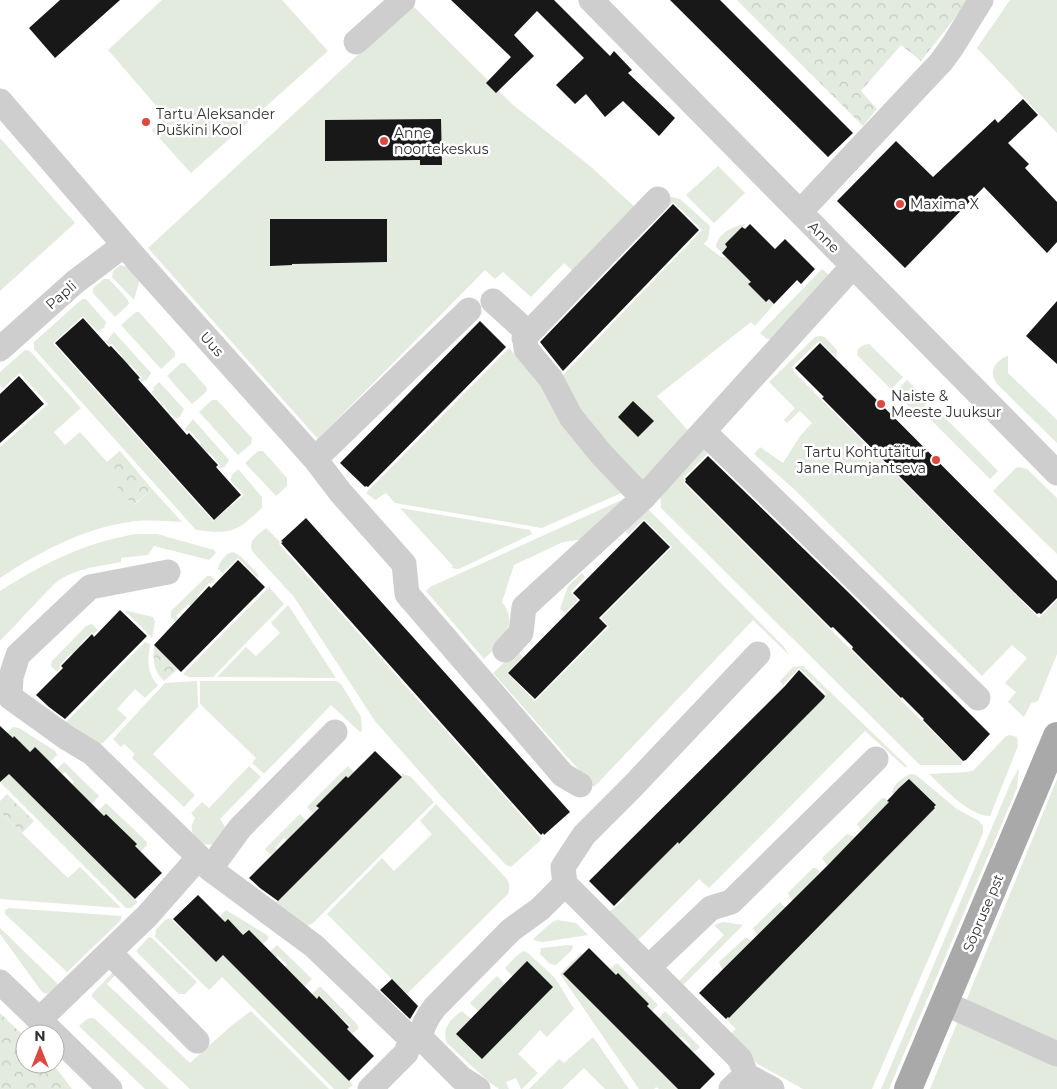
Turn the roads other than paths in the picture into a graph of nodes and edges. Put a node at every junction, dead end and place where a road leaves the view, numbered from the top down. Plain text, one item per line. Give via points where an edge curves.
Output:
1 (403, 0) edge
2 (590, 0) edge
3 (981, 0) edge
4 (356, 42) dead end
5 (0, 101) edge
6 (658, 199) dead end
7 (800, 212) junction
8 (124, 246) junction
9 (853, 266) junction
10 (493, 301) dead end
11 (469, 310) dead end
12 (524, 338) junction
13 (0, 349) edge
14 (704, 432) junction
15 (315, 459) junction
16 (1057, 473) edge
17 (643, 498) junction
18 (168, 572) dead end
19 (505, 650) dead end
20 (758, 654) dead end
21 (978, 698) dead end
22 (335, 732) dead end
23 (1057, 736) edge
24 (876, 759) dead end
25 (580, 785) dead end
26 (205, 863) junction
27 (565, 884) junction
28 (110, 952) junction
29 (649, 967) junction
30 (0, 982) edge
31 (944, 1003) junction
32 (43, 1024) edge
33 (54, 1024) edge
34 (416, 1038) junction
35 (197, 1040) dead end
36 (65, 1045) edge
37 (1057, 1054) edge
38 (738, 1082) edge
39 (110, 1089) edge
40 (370, 1089) edge
41 (478, 1089) edge
42 (772, 1089) edge
43 (908, 1089) edge

1 - 4 street
2 - 7 street, Anne
3 - 7 street via 941,62
5 - 8 street, Uus
6 - 12 street
7 - 9 street, Anne
8 - 13 street, Papli via 75,282
8 - 15 street, Uus
9 - 14 street
9 - 16 street, Anne
10 - 12 street via 524,329
11 - 15 street
12 - 17 street via 526,349 552,379 571,417 602,456
14 - 17 street
14 - 21 street
15 - 25 street, Uus via 404,564 407,594 564,775
17 - 19 street via 524,607 521,633
18 - 26 street via 90,587 18,655 11,677 10,697 92,753
20 - 27 street via 584,835 563,867
22 - 26 street
23 - 31 main road, Sõpruse pst
24 - 29 street via 731,902 711,908
26 - 28 street
26 - 34 street via 314,946
27 - 29 street
27 - 34 street via 511,930 435,1007
28 - 33 street
28 - 35 street
29 - 38 street via 740,1059
30 - 32 street
31 - 37 street
31 - 43 main road, Sõpruse pst
34 - 40 street via 406,1053
34 - 41 street
36 - 39 street
38 - 42 street

